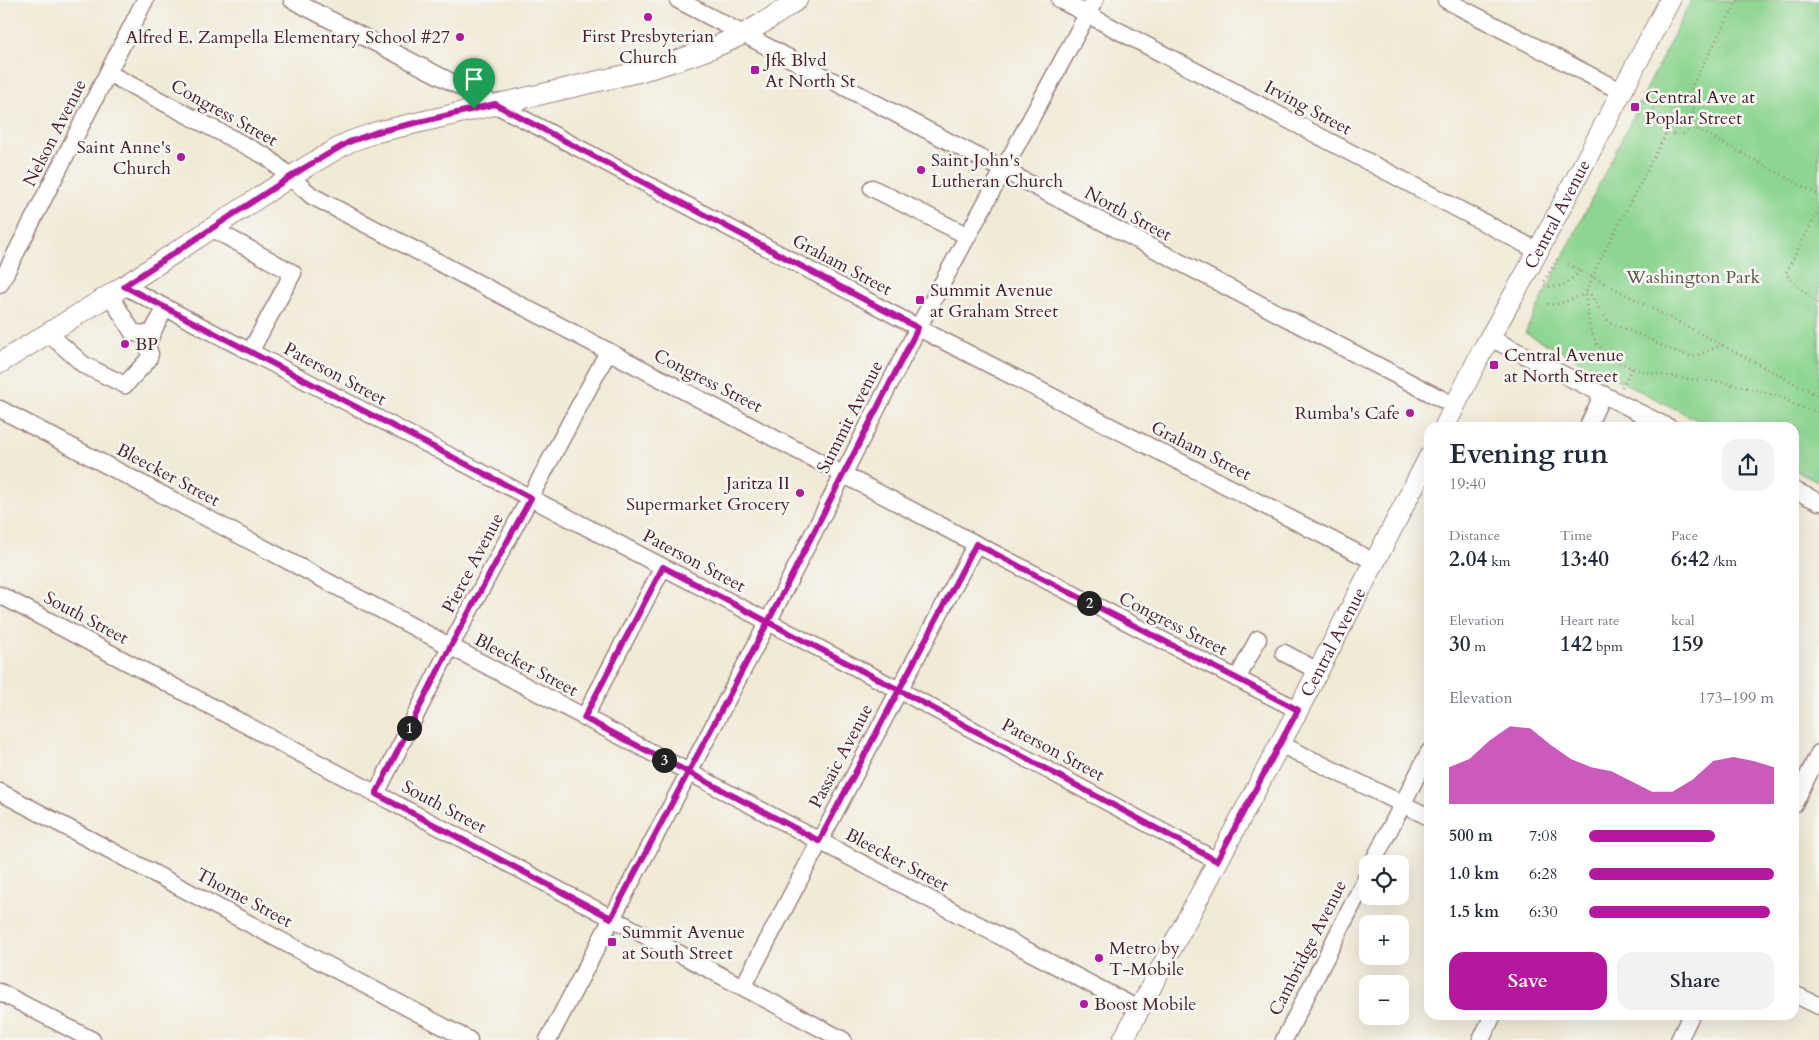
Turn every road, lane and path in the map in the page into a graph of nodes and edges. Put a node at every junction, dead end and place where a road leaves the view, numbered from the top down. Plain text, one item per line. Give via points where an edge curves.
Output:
1 (145, 0) edge
2 (292, 0) edge
3 (678, 0) edge
4 (797, 0) edge
5 (1060, 0) edge
6 (1446, 0) edge
7 (1670, 0) edge
8 (1738, 0) edge
9 (1091, 7) edge
10 (743, 34) junction
11 (108, 73) junction
12 (1622, 92) junction
13 (1640, 100) dead end
14 (1685, 103) junction
15 (495, 104) junction
16 (1655, 107) junction
17 (1692, 127) junction
18 (1668, 132) junction
19 (1003, 171) junction
20 (290, 178) junction
21 (872, 188) dead end
22 (1819, 195) edge
23 (1819, 209) edge
24 (213, 228) junction
25 (968, 236) junction
26 (1538, 251) junction
27 (1557, 259) dead end
28 (1568, 264) dead end
29 (1581, 270) junction
30 (1594, 277) junction
31 (0, 284) edge
32 (117, 290) junction
33 (1585, 294) junction
34 (1547, 304) dead end
35 (1819, 305) edge
36 (167, 308) junction
37 (918, 328) junction
38 (48, 333) junction
39 (151, 334) junction
40 (1490, 338) junction
41 (1722, 345) junction
42 (250, 352) junction
43 (608, 352) junction
44 (0, 363) edge
45 (1632, 368) junction
46 (1622, 388) dead end
47 (1603, 394) junction
48 (1819, 396) edge
49 (1455, 406) junction
50 (0, 409) edge
51 (1819, 412) edge
52 (1447, 422) edge
53 (1590, 422) edge
54 (1658, 422) edge
55 (1424, 466) edge
56 (843, 474) junction
57 (1799, 492) edge
58 (531, 498) junction
59 (1819, 502) edge
60 (976, 544) junction
61 (1375, 562) junction
62 (663, 567) junction
63 (0, 595) edge
64 (768, 622) junction
65 (1258, 639) dead end
66 (450, 647) junction
67 (1284, 653) dead end
68 (1318, 671) junction
69 (1237, 680) junction
70 (899, 690) junction
71 (1298, 710) junction
72 (584, 718) junction
73 (1280, 744) junction
74 (1819, 753) edge
75 (1424, 762) edge
76 (688, 772) junction
77 (0, 792) edge
78 (376, 794) junction
79 (1799, 794) edge
80 (1402, 804) junction
81 (1424, 815) edge
82 (819, 841) junction
83 (1376, 855) edge
84 (1217, 861) junction
85 (1359, 892) edge
86 (611, 918) junction
87 (743, 987) junction
88 (0, 992) edge
89 (1799, 996) edge
90 (1819, 1006) edge
91 (1140, 1010) junction
92 (1490, 1020) edge
93 (1689, 1020) edge
94 (92, 1040) edge
95 (469, 1040) edge
96 (548, 1040) edge
97 (843, 1040) edge
98 (1123, 1040) edge
99 (1284, 1040) edge
100 (1480, 1040) edge
101 (1679, 1040) edge

1 - 11 street, Nelson Avenue
2 - 15 street, Graham Street
3 - 10 street, North Street
4 - 10 main road
5 - 9 street, Irving Street
6 - 12 street
7 - 12 main road, Central Avenue
8 - 14 path
9 - 19 street, Summit Avenue
9 - 26 street, Irving Street
10 - 15 main road via 674,62
10 - 19 street, North Street
11 - 20 street, Congress Street via 267,156
11 - 31 street, Nelson Avenue
12 - 26 main road, Central Avenue
13 - 16 path
14 - 16 path via 1682,107 1661,97
14 - 17 path via 1693,108
15 - 20 main road via 377,132 349,142
15 - 37 street, Graham Street
16 - 18 path via 1649,118 1669,129
17 - 18 path via 1682,134
17 - 22 path
18 - 30 path
19 - 25 street, Summit Avenue
19 - 49 street, North Street
20 - 24 main road
20 - 43 street, Congress Street via 312,196
21 - 25 street
23 - 35 path via 1786,273
24 - 32 main road
24 - 42 street via 293,273
25 - 37 street, Summit Avenue
26 - 40 main road, Central Avenue
27 - 29 path via 1543,284 1549,288 1561,286
28 - 29 path
29 - 30 path
30 - 33 path
30 - 41 path
32 - 36 street, Paterson Street
32 - 38 main road
32 - 39 street via 133,333
33 - 34 path via 1556,306
33 - 41 path via 1591,295 1610,323 1669,349 1693,357
33 - 45 path via 1590,329 1597,344 1610,358
36 - 39 street
36 - 42 street, Paterson Street
37 - 56 street, Summit Avenue
37 - 61 street, Graham Street
38 - 39 street via 84,365 126,385 148,360 147,346
38 - 44 main road
40 - 47 street
40 - 49 main road, Central Avenue
41 - 48 path
42 - 58 street, Paterson Street
43 - 56 street, Congress Street
43 - 58 street, Pierce Avenue
45 - 46 path
45 - 51 path via 1748,388
47 - 53 street
47 - 54 street
49 - 52 main road, Central Avenue
50 - 66 street, Bleecker Street
55 - 61 main road, Central Avenue
56 - 60 street, Congress Street
56 - 64 street, Summit Avenue
57 - 59 street
58 - 62 street, Paterson Street
58 - 66 street, Pierce Avenue
60 - 69 street, Congress Street
60 - 70 street, Passaic Avenue
61 - 68 main road, Central Avenue
62 - 64 street, Paterson Street
62 - 72 street
63 - 78 street, South Street
64 - 70 street, Paterson Street
64 - 76 street, Summit Avenue
65 - 69 street
66 - 72 street, Bleecker Street
66 - 78 street, Pierce Avenue
67 - 68 street
68 - 71 main road, Central Avenue
69 - 71 street, Congress Street
70 - 82 street, Passaic Avenue
70 - 84 street, Paterson Street
71 - 73 main road, Central Avenue
72 - 76 street, Bleecker Street
73 - 80 street
73 - 84 main road, Central Avenue
74 - 79 street
75 - 80 street
76 - 82 street, Bleecker Street
76 - 86 street, Summit Avenue
77 - 95 street, Thorne Street
78 - 86 street, South Street
80 - 81 street
80 - 83 street
82 - 87 street, Passaic Avenue
82 - 91 street, Bleecker Street
84 - 91 main road, Central Avenue
85 - 99 street, Cambridge Avenue
86 - 87 street, South Street
86 - 96 street, Summit Avenue
87 - 97 street, South Street
88 - 94 street
89 - 90 street
91 - 98 main road, Central Avenue
92 - 100 street
93 - 101 street

